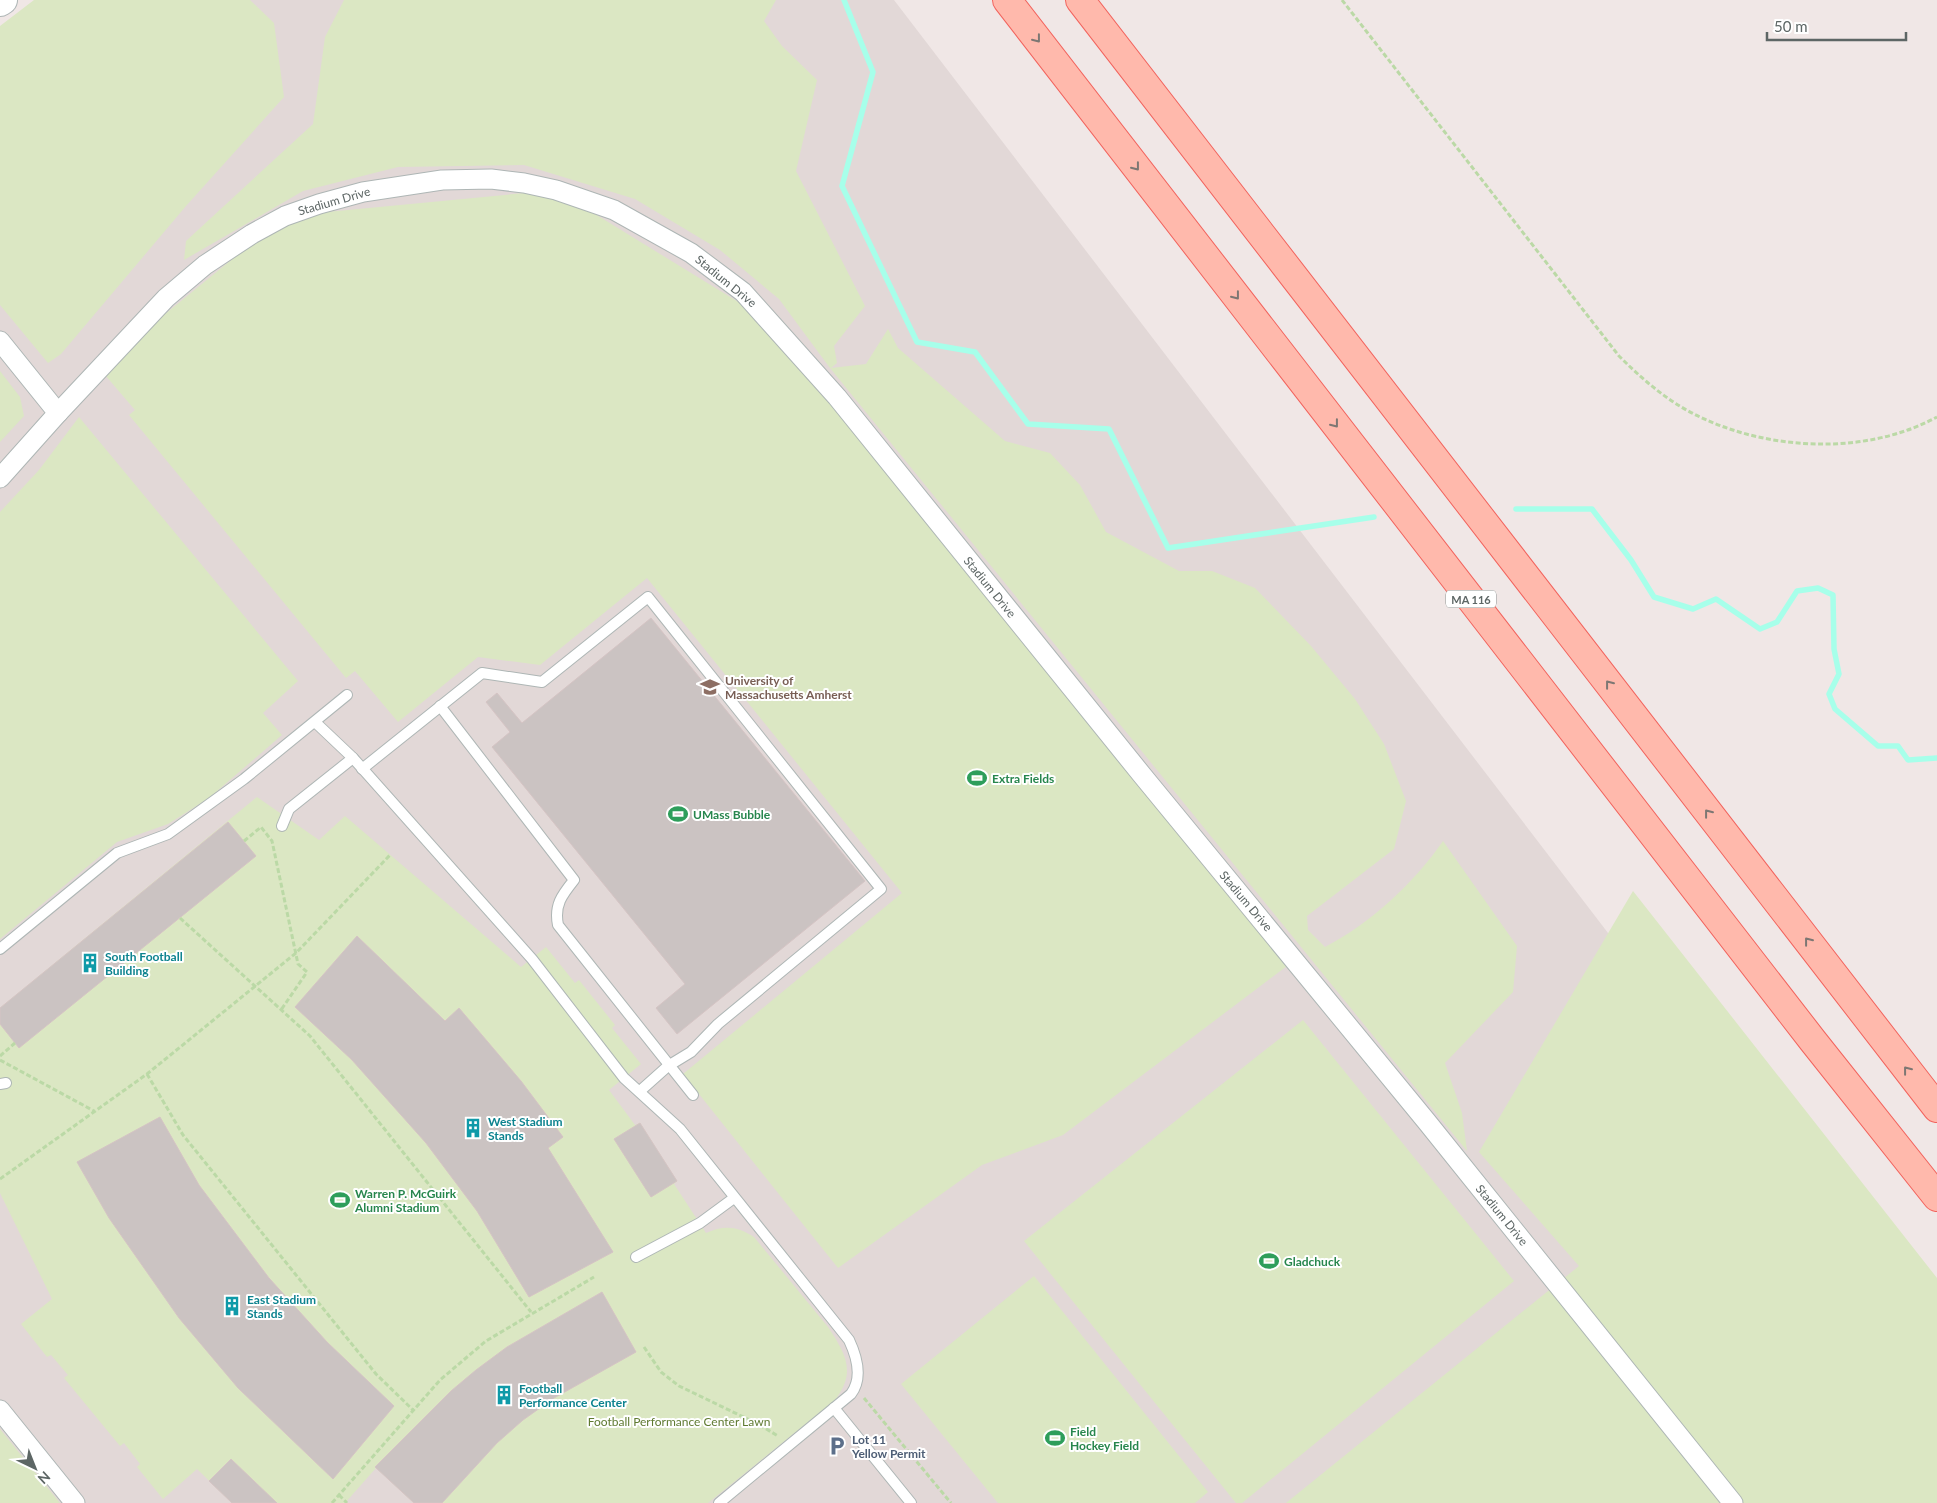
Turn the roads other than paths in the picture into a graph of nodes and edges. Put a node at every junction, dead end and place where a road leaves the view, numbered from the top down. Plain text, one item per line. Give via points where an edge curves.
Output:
1 (3, 0) edge
2 (1007, 0) edge
3 (1080, 0) edge
4 (0, 2) edge
5 (0, 341) edge
6 (58, 413) junction
7 (0, 478) edge
8 (347, 696) dead end
9 (440, 706) junction
10 (315, 722) junction
11 (353, 758) junction
12 (362, 768) junction
13 (282, 826) dead end
14 (0, 949) edge
15 (668, 1066) junction
16 (640, 1091) junction
17 (693, 1095) dead end
18 (1937, 1108) edge
19 (1937, 1197) edge
20 (734, 1198) junction
21 (636, 1257) dead end
22 (834, 1408) junction
23 (0, 1410) edge
24 (75, 1503) edge
25 (719, 1503) edge
26 (911, 1503) edge
27 (1733, 1503) edge

1 - 4 main road
2 -> 19 main road, MA 116
18 -> 3 main road
5 - 6 street
6 - 7 street, Stadium Drive
6 - 27 street, Stadium Drive via 190,277 269,225 336,199 390,186 442,180 491,179 524,183 564,192 614,210 691,253 743,292 838,397
8 - 10 lane
9 - 12 lane
9 - 15 lane via 574,880 555,912 558,925
9 - 15 lane via 482,673 542,682 648,597 881,888 718,1024 691,1052
10 - 11 lane
10 - 14 lane via 168,834 117,853
11 - 12 lane
11 - 13 lane via 289,809
12 - 16 lane via 532,959 624,1078
15 - 16 lane
15 - 17 lane
16 - 20 lane via 680,1129
20 - 21 lane via 700,1223
20 - 22 lane via 849,1340 857,1365 856,1388
22 - 25 lane
22 - 26 lane
23 - 24 street

